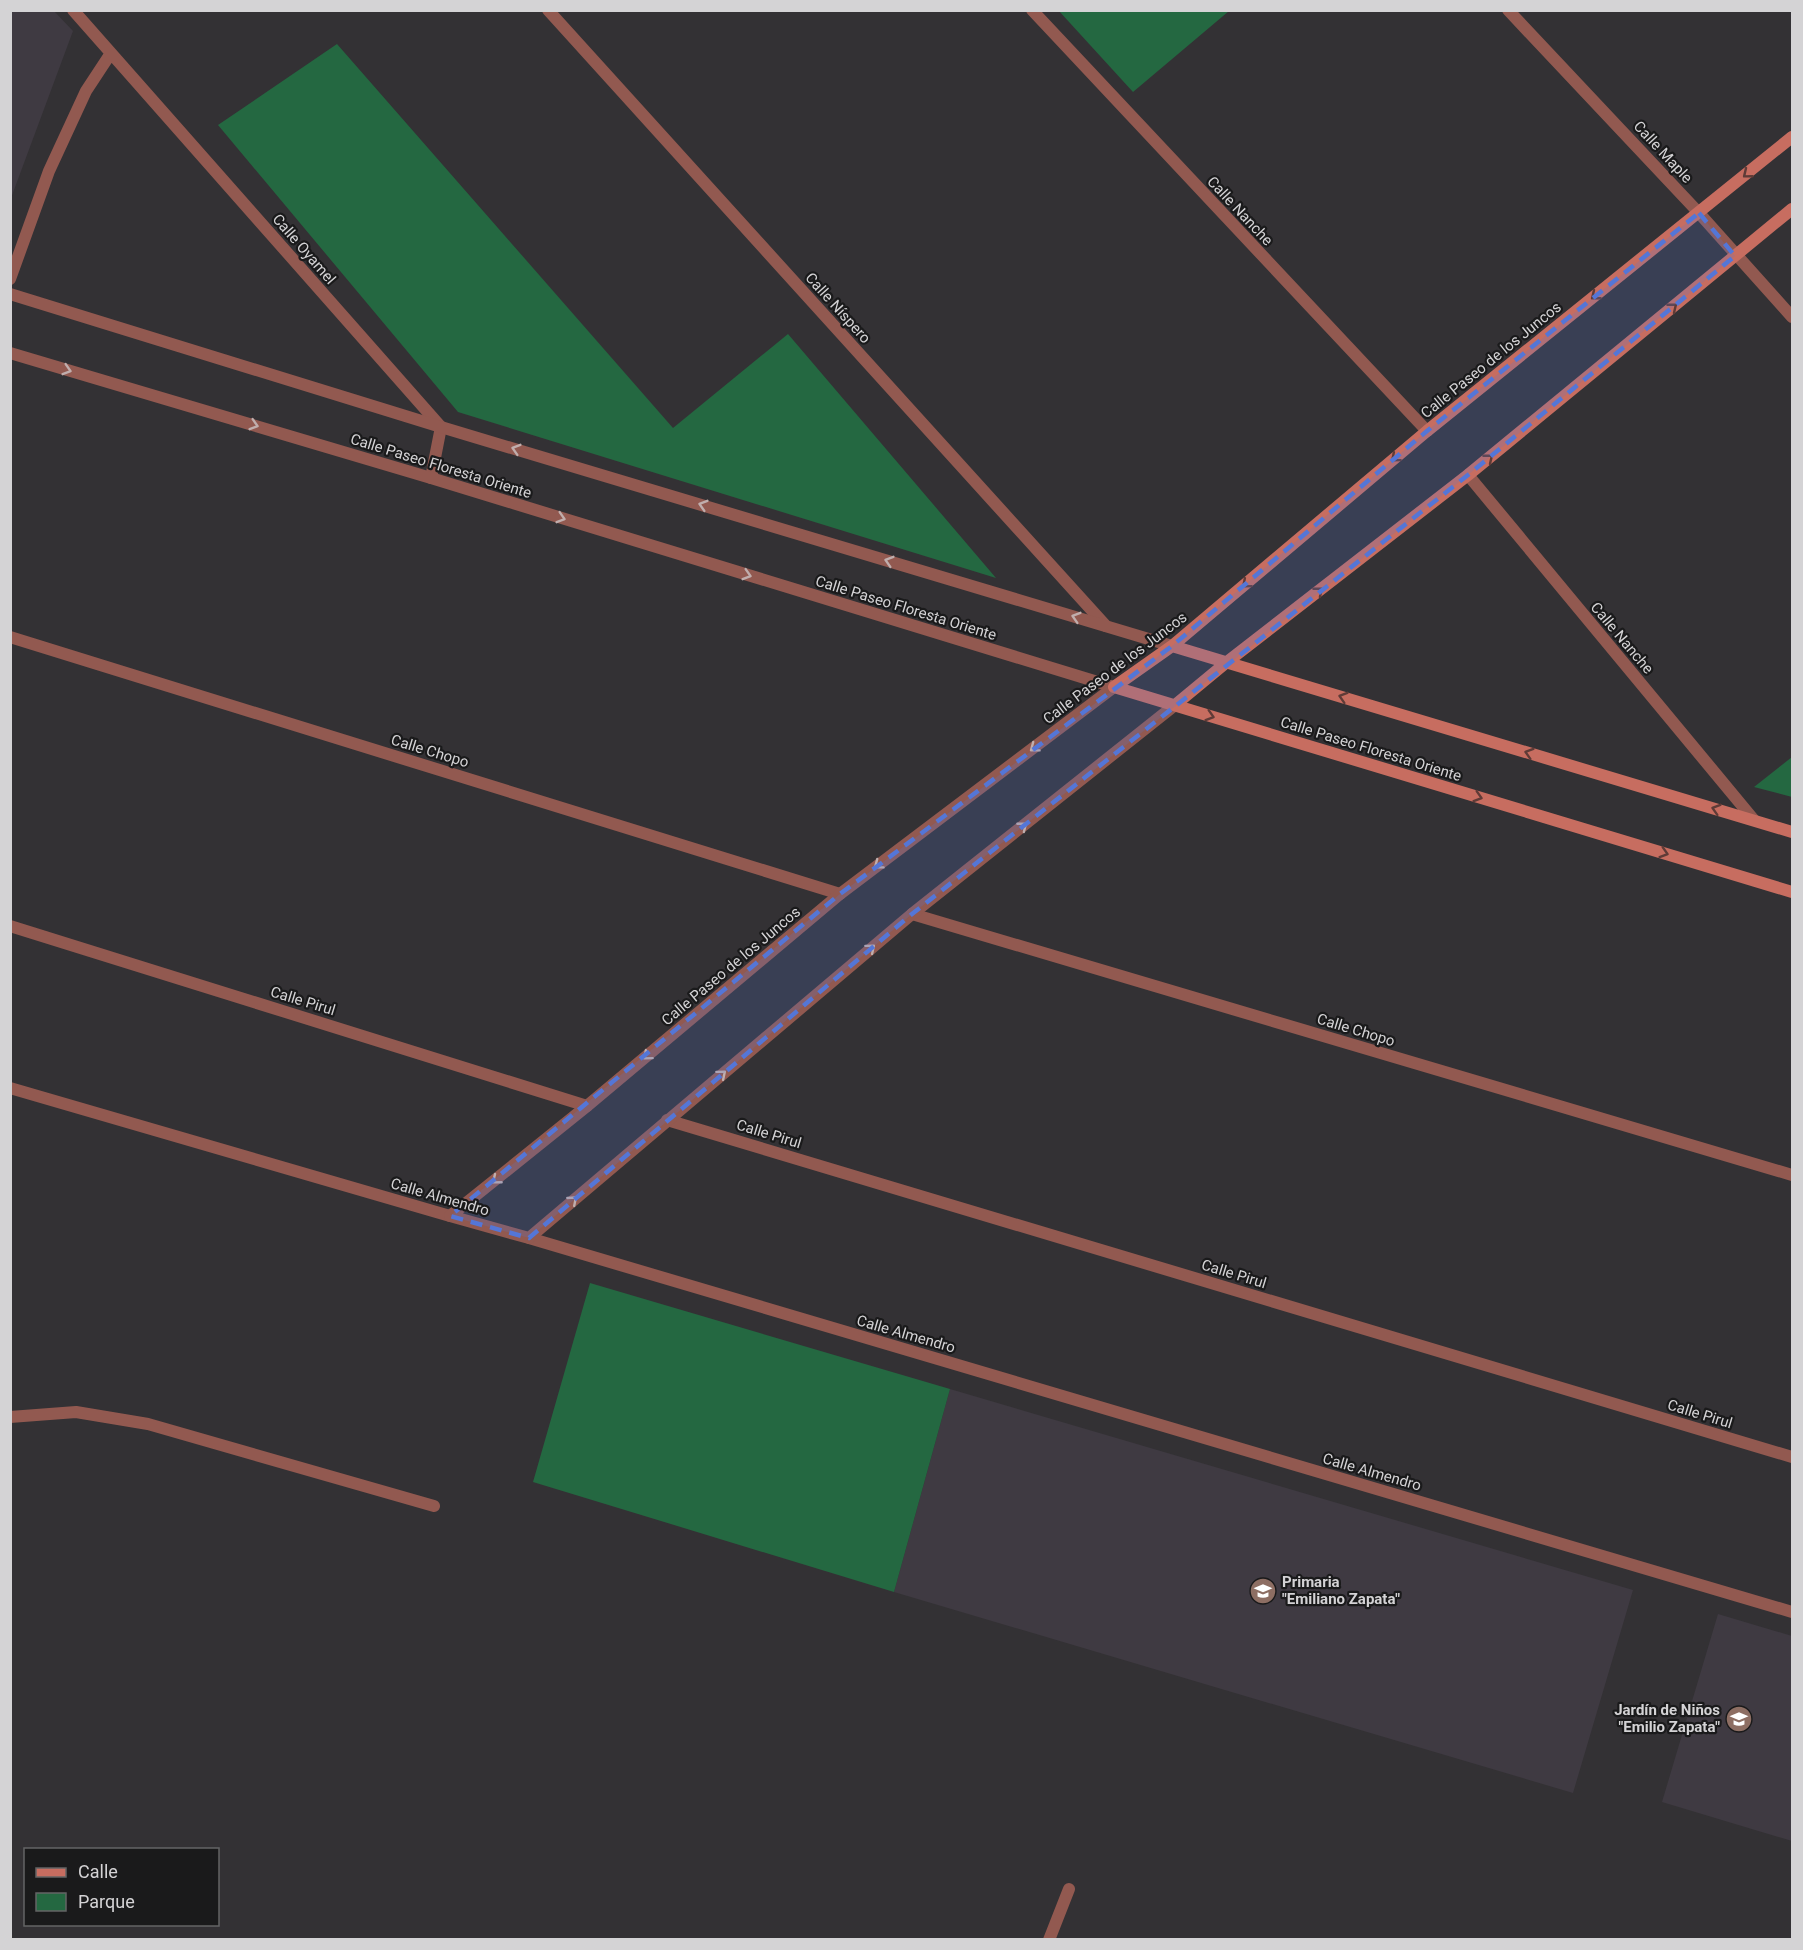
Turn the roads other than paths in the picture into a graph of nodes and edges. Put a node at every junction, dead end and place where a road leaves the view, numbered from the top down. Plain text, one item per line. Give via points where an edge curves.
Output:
1 (73, 10) edge
2 (548, 10) edge
3 (1032, 10) edge
4 (1508, 10) edge
5 (111, 53) junction
6 (1792, 137) edge
7 (1792, 209) edge
8 (1699, 213) junction
9 (1735, 256) junction
10 (10, 279) edge
11 (10, 294) edge
12 (1792, 317) edge
13 (10, 353) edge
14 (441, 427) junction
15 (1426, 431) junction
16 (1468, 475) junction
17 (431, 478) junction
18 (1107, 626) junction
19 (10, 637) edge
20 (1172, 646) junction
21 (1227, 663) junction
22 (1114, 687) junction
23 (1175, 705) junction
24 (1754, 820) junction
25 (1792, 832) edge
26 (1792, 892) edge
27 (840, 894) junction
28 (912, 914) junction
29 (10, 926) edge
30 (10, 1088) edge
31 (588, 1106) junction
32 (667, 1120) junction
33 (1792, 1175) edge
34 (450, 1216) junction
35 (529, 1238) junction
36 (10, 1417) edge
37 (1792, 1457) edge
38 (434, 1506) dead end
39 (1792, 1612) edge
40 (1069, 1889) dead end
41 (1050, 1940) edge

1 - 5 street, Calle Oyamel
2 - 18 street, Calle Níspero
3 - 15 street, Calle Nanche
4 - 8 street, Calle Maple
5 - 10 street via 86,91 49,171
5 - 14 street, Calle Oyamel
6 -> 8 main road, Calle Paseo de los Juncos
7 - 9 main road
8 - 9 street, Calle Maple
8 -> 15 main road, Calle Paseo de los Juncos
9 - 12 street, Calle Maple
16 -> 9 main road
11 - 14 street
13 -> 17 street, Calle Paseo Floresta Oriente
14 - 17 street
18 -> 14 street
15 -> 20 main road, Calle Paseo de los Juncos
21 -> 16 main road
16 - 24 street, Calle Nanche
17 -> 22 street, Calle Paseo Floresta Oriente
18 - 20 street
19 - 27 street, Calle Chopo
20 - 21 main road
20 - 22 main road, Calle Paseo de los Juncos
21 - 23 main road
24 -> 21 main road
22 - 23 main road, Calle Paseo Floresta Oriente
22 -> 27 street, Calle Paseo de los Juncos
23 -> 26 main road, Calle Paseo Floresta Oriente
28 -> 23 street
24 - 25 main road
27 -> 31 street, Calle Paseo de los Juncos
32 -> 28 street
28 - 33 street, Calle Chopo
29 - 31 street, Calle Pirul
30 - 34 street, Calle Almendro
31 -> 34 street, Calle Paseo de los Juncos
35 -> 32 street
32 - 37 street, Calle Pirul
34 - 35 street, Calle Almendro
35 - 39 street, Calle Almendro
36 - 38 street via 76,1412 148,1424
40 - 41 street

